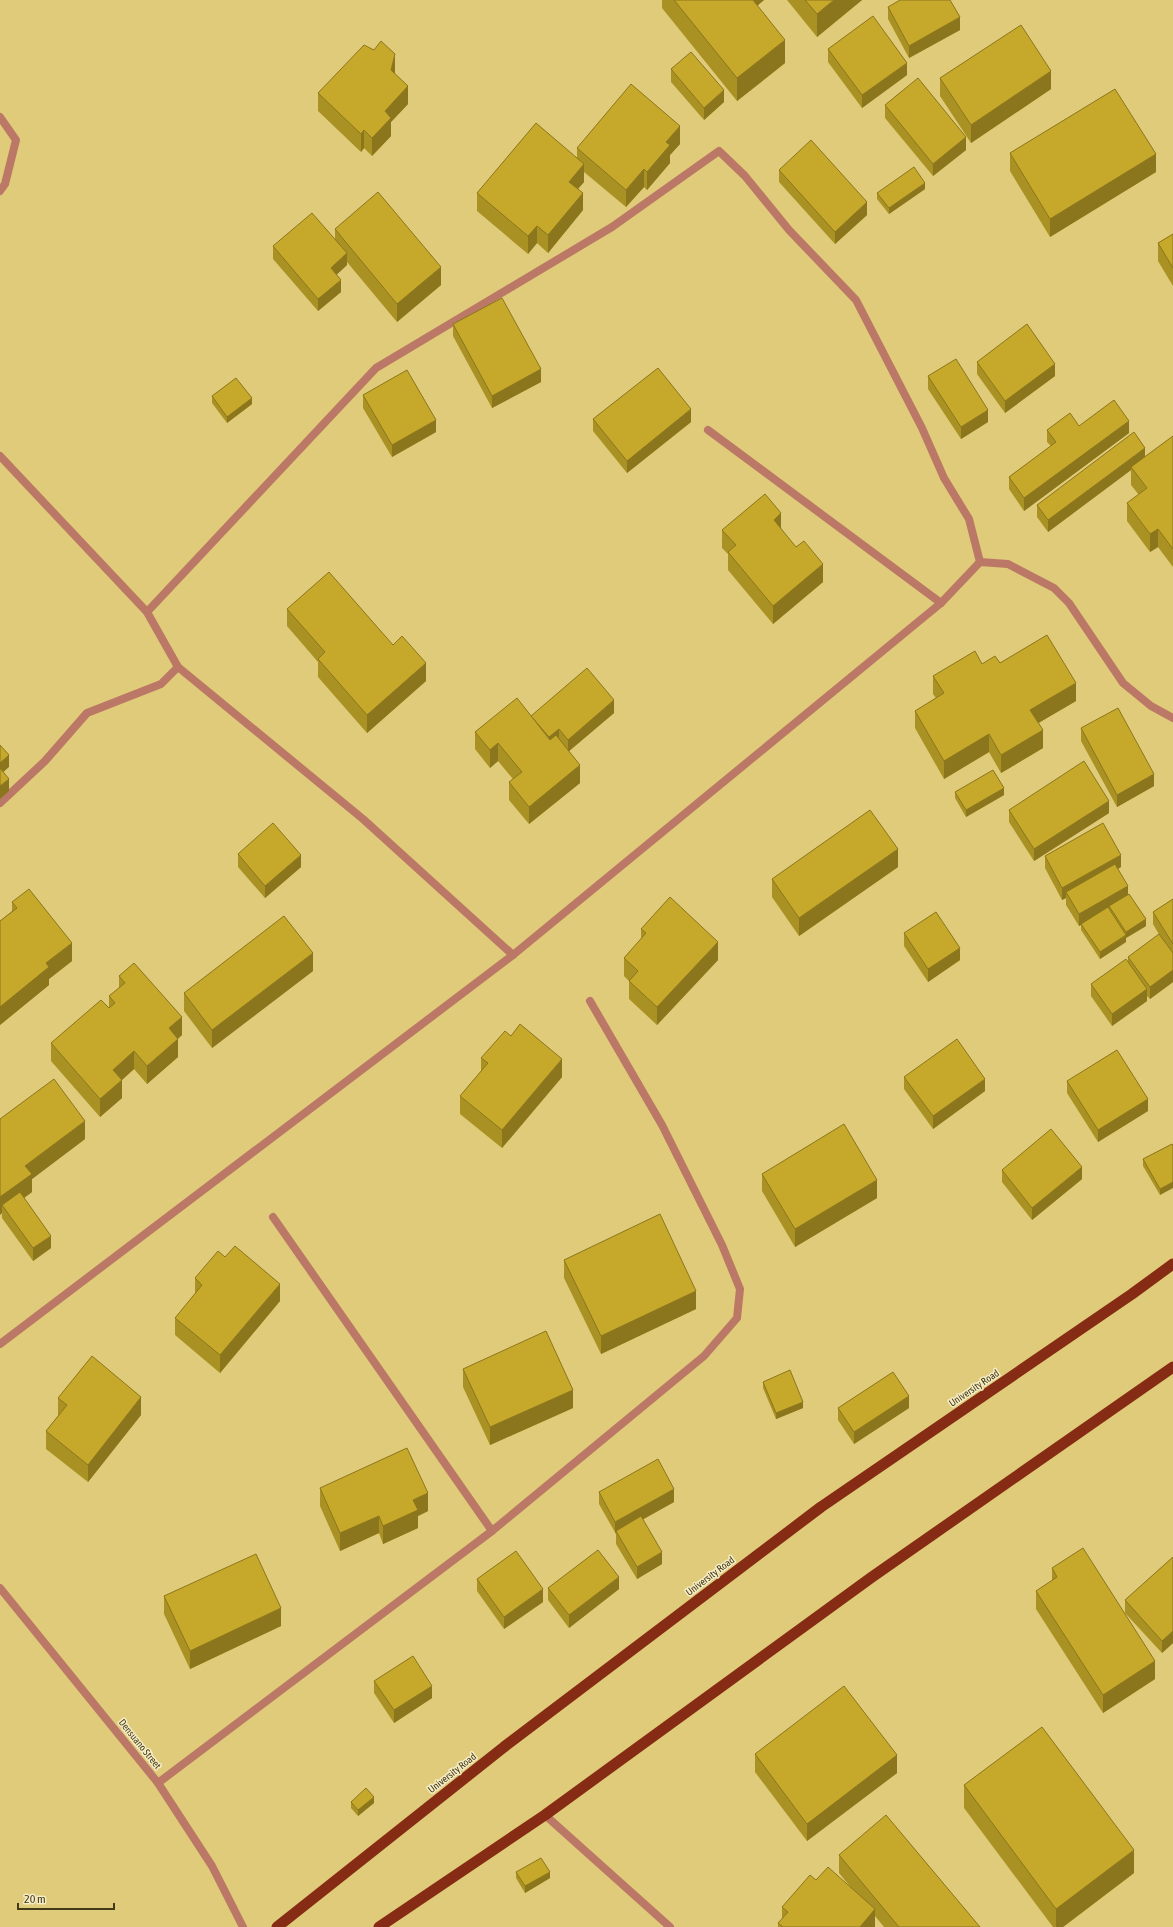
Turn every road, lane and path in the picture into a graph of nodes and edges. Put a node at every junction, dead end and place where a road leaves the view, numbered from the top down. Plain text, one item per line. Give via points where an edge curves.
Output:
1 (0, 117) edge
2 (0, 191) edge
3 (708, 430) dead end
4 (0, 456) edge
5 (980, 562) junction
6 (941, 603) junction
7 (147, 612) junction
8 (178, 666) junction
9 (1173, 718) edge
10 (0, 803) edge
11 (513, 955) junction
12 (590, 1001) dead end
13 (273, 1218) dead end
14 (1173, 1264) edge
15 (0, 1344) edge
16 (1173, 1367) edge
17 (492, 1532) junction
18 (0, 1588) edge
19 (158, 1783) junction
20 (545, 1815) junction
21 (243, 1927) edge
22 (277, 1927) edge
23 (379, 1927) edge
24 (670, 1927) edge

1 - 2 street via 16,140 6,184
3 - 6 street
4 - 7 street
5 - 6 street
5 - 7 street via 969,519 944,478 922,428 856,300 789,230 745,176 719,151 612,227 376,368
5 - 9 street via 1008,564 1054,588 1069,603 1123,683 1151,706
6 - 11 street
7 - 8 street
8 - 10 street via 161,684 87,713 45,760
8 - 11 street via 363,819
11 - 15 street
12 - 17 street via 662,1125 722,1245 740,1289 737,1318 704,1356
13 - 17 street
14 - 22 highway, University Road via 821,1507 504,1747
16 - 20 highway via 872,1578
17 - 19 street
18 - 19 street, Densuano Street
19 - 21 street, Densuano Street via 212,1866
20 - 23 highway
20 - 24 street

